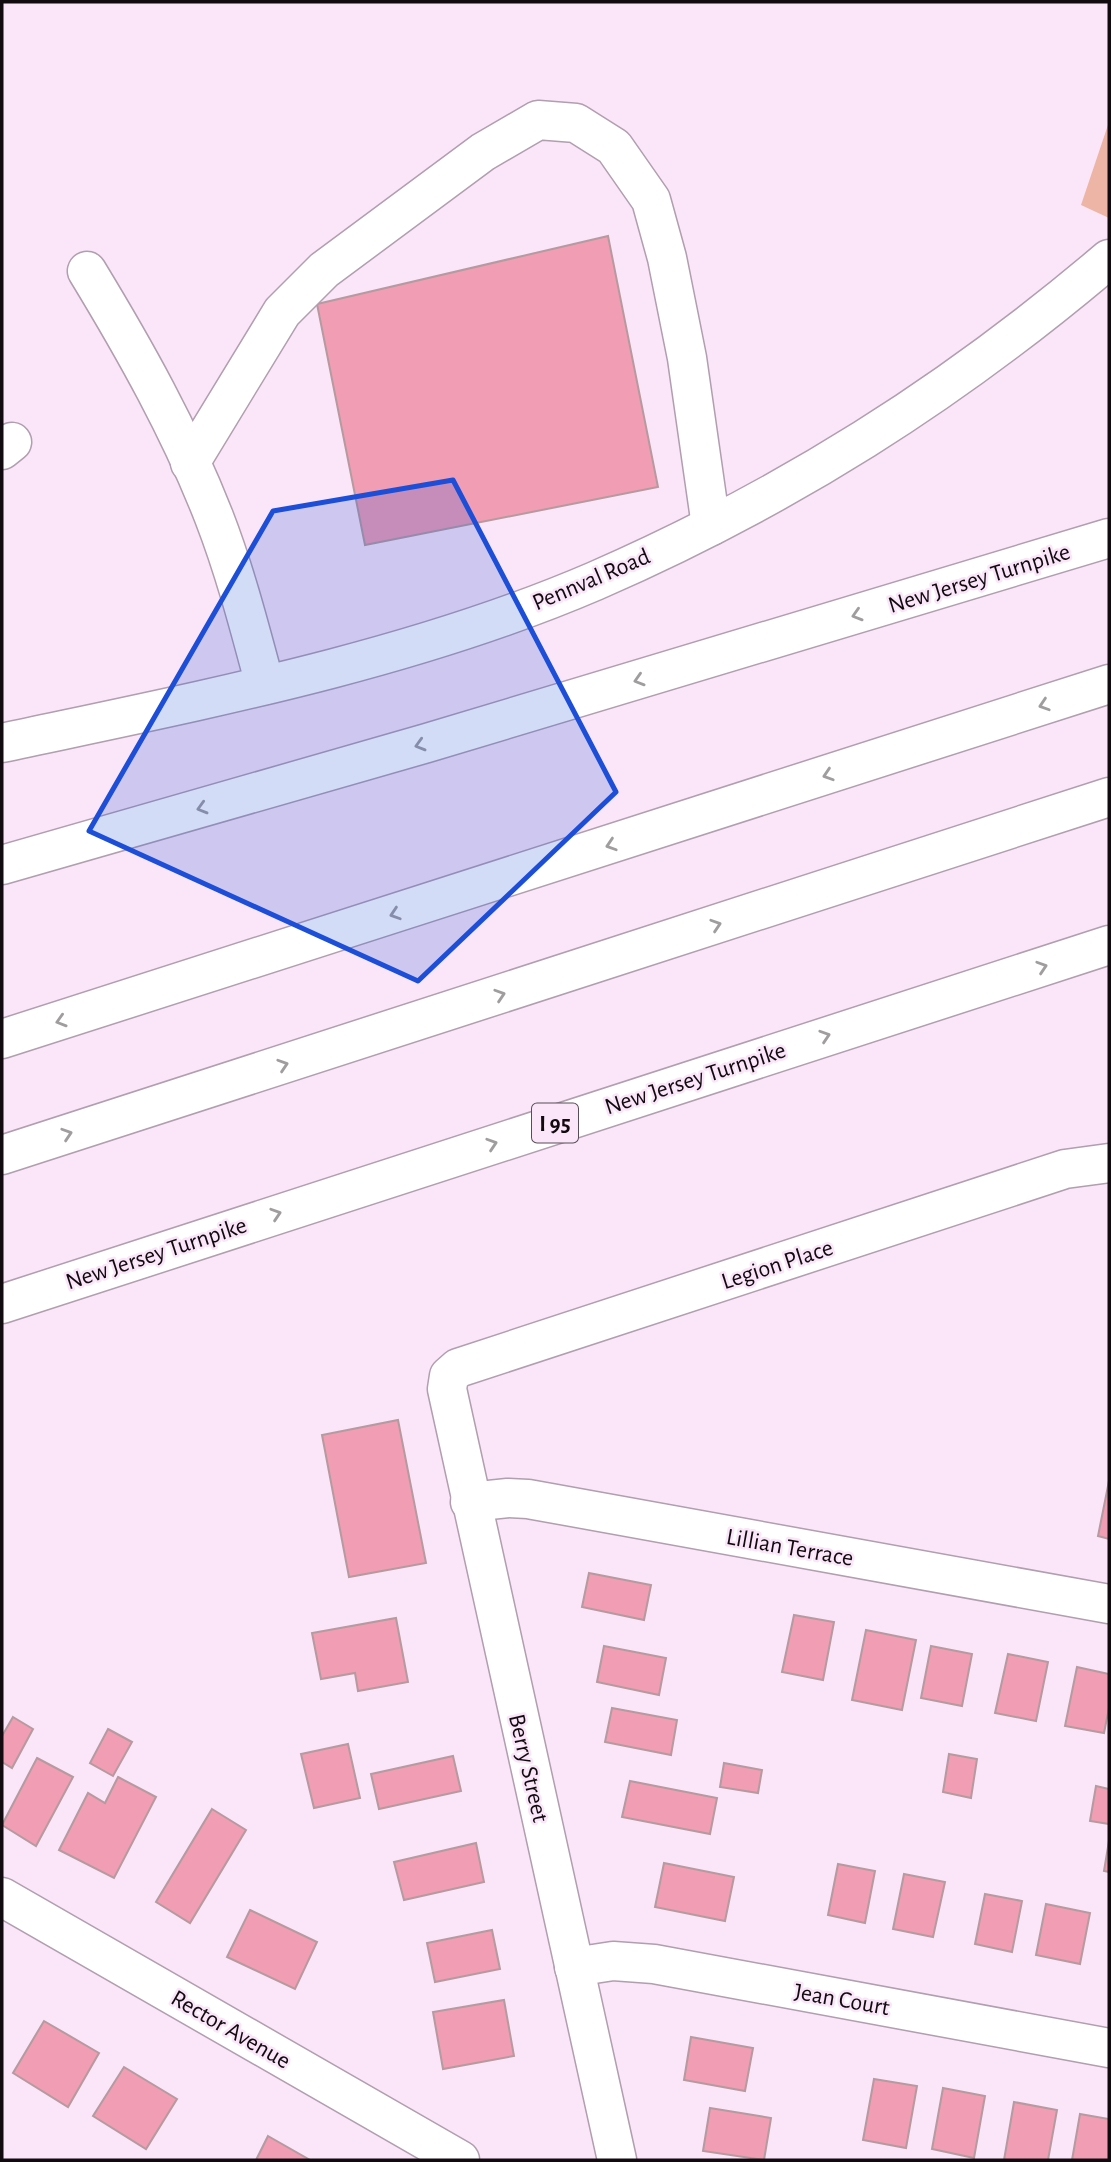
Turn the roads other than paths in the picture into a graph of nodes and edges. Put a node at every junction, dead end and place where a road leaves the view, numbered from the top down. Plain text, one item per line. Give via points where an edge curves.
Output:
1 (1109, 259) edge
2 (87, 271) dead end
3 (190, 463) junction
4 (711, 526) junction
5 (1109, 538) edge
6 (1109, 684) edge
7 (265, 685) junction
8 (2, 743) edge
9 (1109, 797) edge
10 (2, 865) edge
11 (1109, 945) edge
12 (2, 1039) edge
13 (2, 1155) edge
14 (1109, 1163) edge
15 (2, 1304) edge
16 (449, 1376) joint
17 (470, 1502) junction
18 (1109, 1605) edge
19 (2, 1898) edge
20 (574, 1967) junction
21 (1109, 2048) edge
22 (460, 2160) edge
23 (617, 2160) edge

1 - 4 main road, Pennval Road via 1028,328 891,425 795,483
2 - 3 main road via 141,360
3 - 4 main road via 282,312 324,270 483,152 538,120 576,123 614,147 650,200 687,358
3 - 7 main road via 214,517
4 - 7 main road, Pennval Road via 593,582 485,621
5 -> 10 main road, New Jersey Turnpike
6 -> 12 main road
7 - 8 main road, Pennval Road
13 -> 9 main road
15 -> 11 main road, New Jersey Turnpike / I 95
14 - 16 main road, Legion Place via 1052,1174 458,1368
16 - 17 main road, Berry Street via 447,1389
17 - 18 main road, Lillian Terrace via 528,1499
17 - 20 main road, Berry Street
19 - 22 main road, Rector Avenue
20 - 21 main road, Jean Court via 612,1961 644,1963
20 - 23 main road, Berry Street

